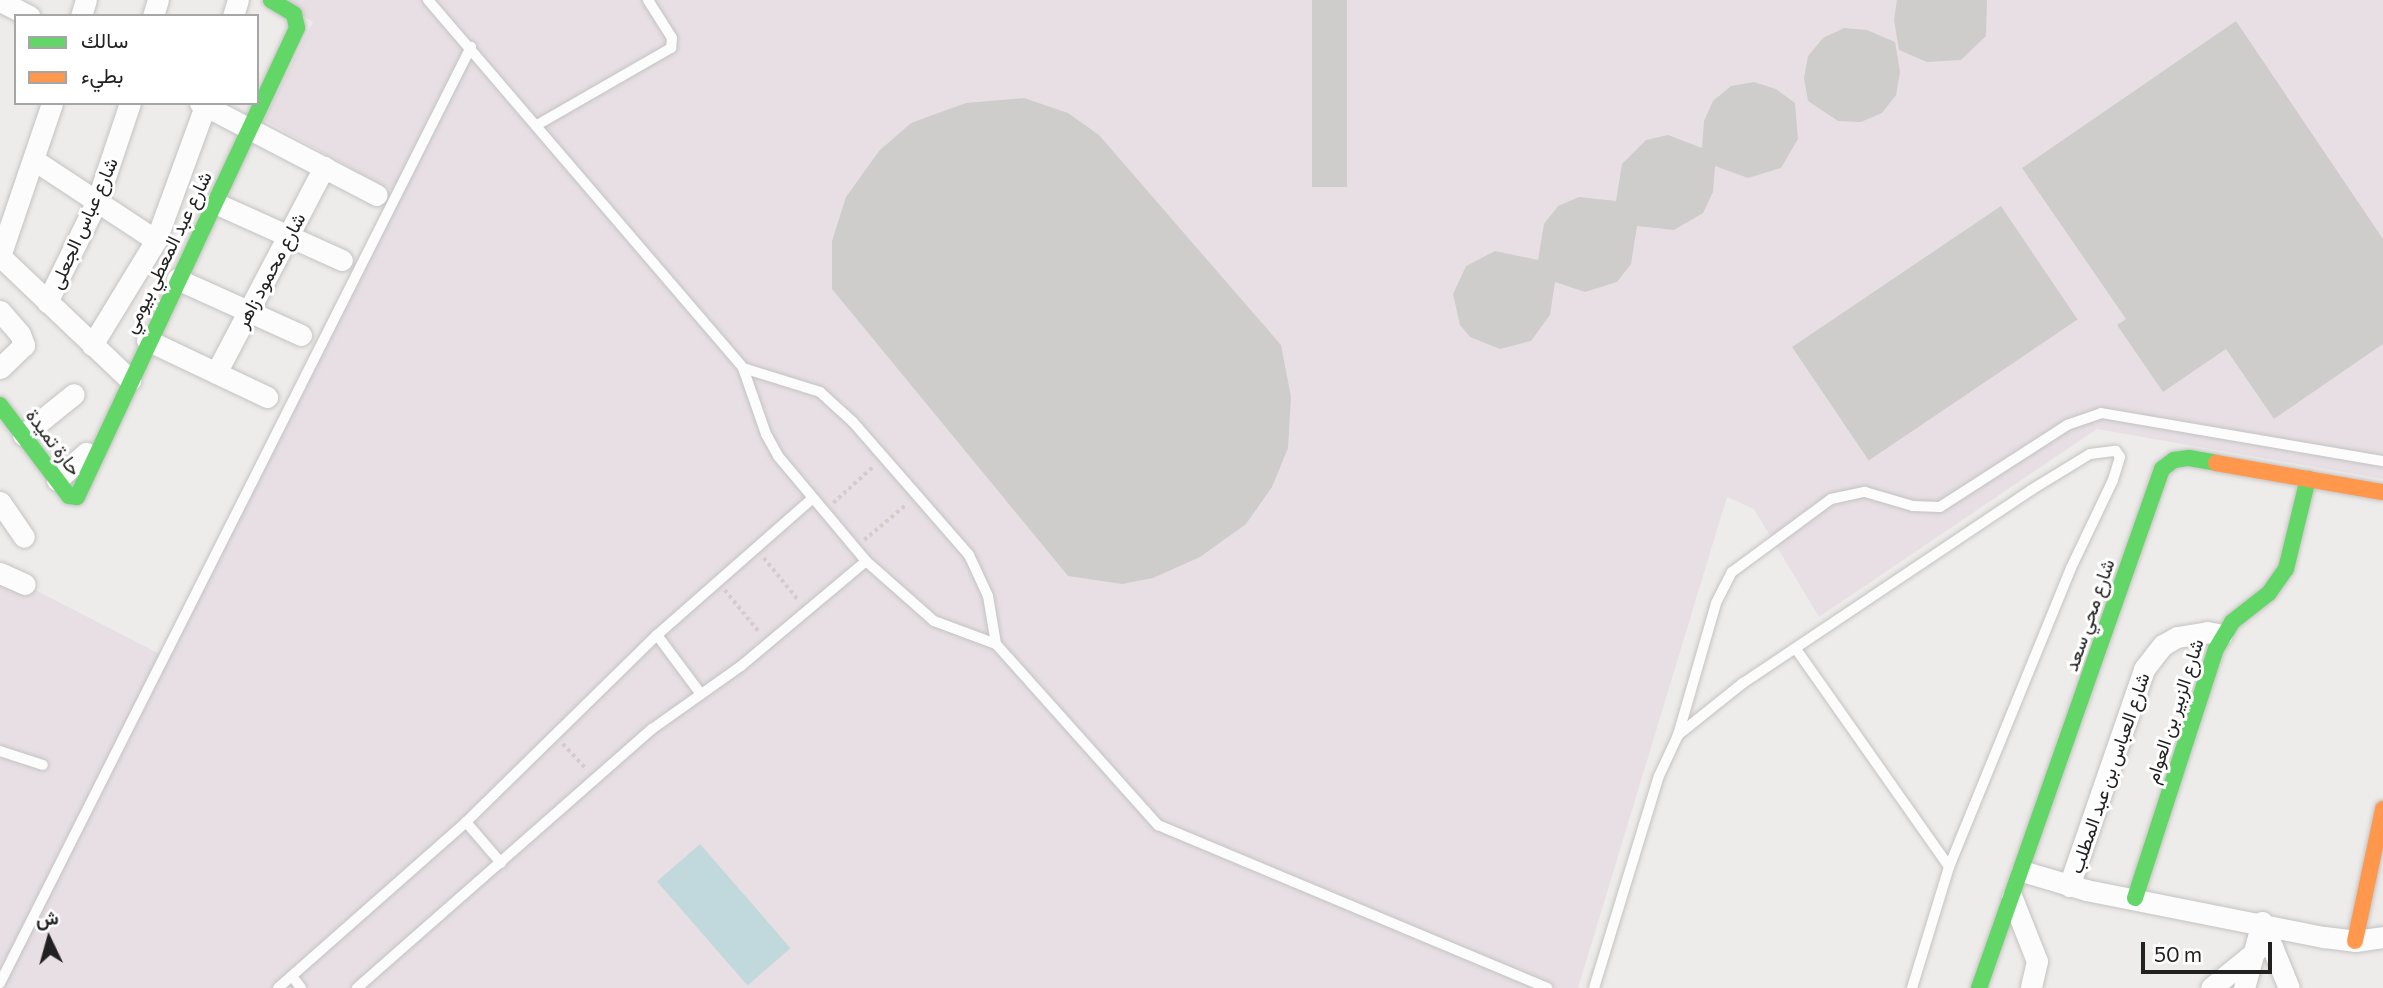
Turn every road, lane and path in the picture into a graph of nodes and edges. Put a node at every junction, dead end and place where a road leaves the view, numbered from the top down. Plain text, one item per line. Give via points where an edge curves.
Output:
1 (271, 0) edge
2 (428, 0) edge
3 (648, 0) edge
4 (0, 1) edge
5 (25, 14) edge
6 (471, 47) junction
7 (51, 105) edge
8 (129, 105) edge
9 (204, 105) edge
10 (206, 105) edge
11 (537, 125) junction
12 (251, 130) junction
13 (33, 160) junction
14 (324, 167) junction
15 (377, 195) dead end
16 (97, 201) junction
17 (215, 203) junction
18 (288, 236) junction
19 (156, 240) junction
20 (0, 256) edge
21 (342, 260) dead end
22 (177, 279) junction
23 (47, 302) junction
24 (248, 311) junction
25 (0, 312) edge
26 (301, 334) dead end
27 (147, 340) junction
28 (92, 345) junction
29 (743, 368) junction
30 (0, 369) edge
31 (216, 373) junction
32 (130, 380) junction
33 (74, 394) dead end
34 (267, 397) dead end
35 (0, 405) edge
36 (23, 435) junction
37 (86, 453) dead end
38 (884, 457) junction
39 (2383, 461) edge
40 (2308, 479) junction
41 (57, 480) junction
42 (2383, 492) edge
43 (78, 496) joint
44 (917, 496) junction
45 (812, 499) junction
46 (0, 502) edge
47 (823, 512) junction
48 (24, 537) dead end
49 (756, 547) junction
50 (855, 548) junction
51 (866, 561) junction
52 (0, 573) edge
53 (717, 580) junction
54 (25, 584) dead end
55 (807, 611) junction
56 (657, 635) junction
57 (2222, 635) junction
58 (768, 643) junction
59 (996, 644) junction
60 (1796, 649) junction
61 (700, 693) junction
62 (555, 735) junction
63 (1678, 736) junction
64 (0, 751) edge
65 (43, 765) dead end
66 (596, 779) junction
67 (2383, 809) edge
68 (466, 822) junction
69 (502, 863) junction
70 (1950, 867) junction
71 (2022, 871) junction
72 (2069, 886) junction
73 (2012, 898) junction
74 (2135, 898) junction
75 (2262, 922) junction
76 (2383, 937) edge
77 (2355, 941) junction
78 (2255, 952) junction
79 (292, 976) junction
80 (0, 983) edge
81 (278, 988) edge
82 (301, 988) edge
83 (357, 988) edge
84 (1547, 988) edge
85 (1594, 988) edge
86 (1912, 988) edge
87 (1979, 988) edge
88 (2031, 988) edge
89 (2211, 988) edge
90 (2244, 988) edge
91 (2289, 988) edge

1 - 12 street, شارع عبد المعطي بيومي via 294,14 297,29
2 - 6 lane
3 - 11 lane via 672,38 671,48
4 - 5 street
6 - 11 lane
6 - 80 lane
7 - 13 street
8 - 16 street, شارع عباس الجعلى
9 - 19 street
10 - 12 street
11 - 29 lane
12 - 14 street
12 - 17 street, شارع عبد المعطي بيومي
13 - 16 street
13 - 20 street
14 - 15 street
14 - 18 street, شارع محمود زاهر
16 - 19 street
16 - 23 street, شارع عباس الجعلى
17 - 18 street
17 - 22 street, شارع عبد المعطي بيومي
18 - 21 street
18 - 24 street, شارع محمود زاهر
19 - 28 street
20 - 23 street
22 - 24 street
22 - 27 street, شارع عبد المعطي بيومي
23 - 28 street
24 - 26 street
24 - 31 street, شارع محمود زاهر
25 - 30 street via 24,345
27 - 31 street
27 - 32 street, شارع عبد المعطي بيومي
28 - 32 street
29 - 38 lane via 820,392
29 - 45 lane via 766,435
31 - 34 street
32 - 43 street, شارع عبد المعطي بيومي via 123,405
33 - 36 street
35 - 36 street, حارة تميدة
36 - 41 street, حارة تميدة
37 - 41 street
38 - 44 lane
38 - 47 path
39 - 63 lane via 2101,413 2067,425 1940,507 1913,506 1865,492 1831,499 1732,572 1716,603
40 - 42 street, شارع محي سعد
40 - 57 street, شارع الزبير بن العوام via 2287,569 2269,593
40 - 71 street, شارع محي سعد via 2189,458 2174,460 2162,469
41 - 43 street, حارة تميدة via 69,496
44 - 50 path
44 - 59 lane via 969,555 988,596
45 - 47 lane
45 - 49 lane
46 - 48 street
47 - 50 lane
49 - 53 lane
49 - 55 path
50 - 51 lane
51 - 55 lane
51 - 59 lane via 934,621
52 - 54 street
53 - 56 lane
53 - 58 path
55 - 58 lane
56 - 61 lane
56 - 62 lane
57 - 72 street, شارع العباس بن عبد المطلب via 2207,632 2177,637 2163,645 2144,669
57 - 74 street, شارع الزبير بن العوام
58 - 61 lane
59 - 84 lane via 1158,825
60 - 63 lane via 1743,683
60 - 70 lane
60 - 70 lane via 2031,490 2090,454 2116,451 2119,464 2113,480 2071,568
61 - 66 lane
62 - 66 path
62 - 68 lane
63 - 85 lane via 1659,776
64 - 65 lane
66 - 69 lane
67 - 77 street
68 - 69 lane
68 - 79 lane
69 - 83 lane
70 - 86 lane
71 - 72 street
71 - 73 street, شارع محي سعد
72 - 74 street
73 - 87 street, شارع محي سعد
73 - 88 street via 2037,961
74 - 75 street
75 - 77 street
75 - 78 street
75 - 91 street
76 - 77 street
78 - 89 street
78 - 90 street
79 - 81 lane
79 - 82 lane

